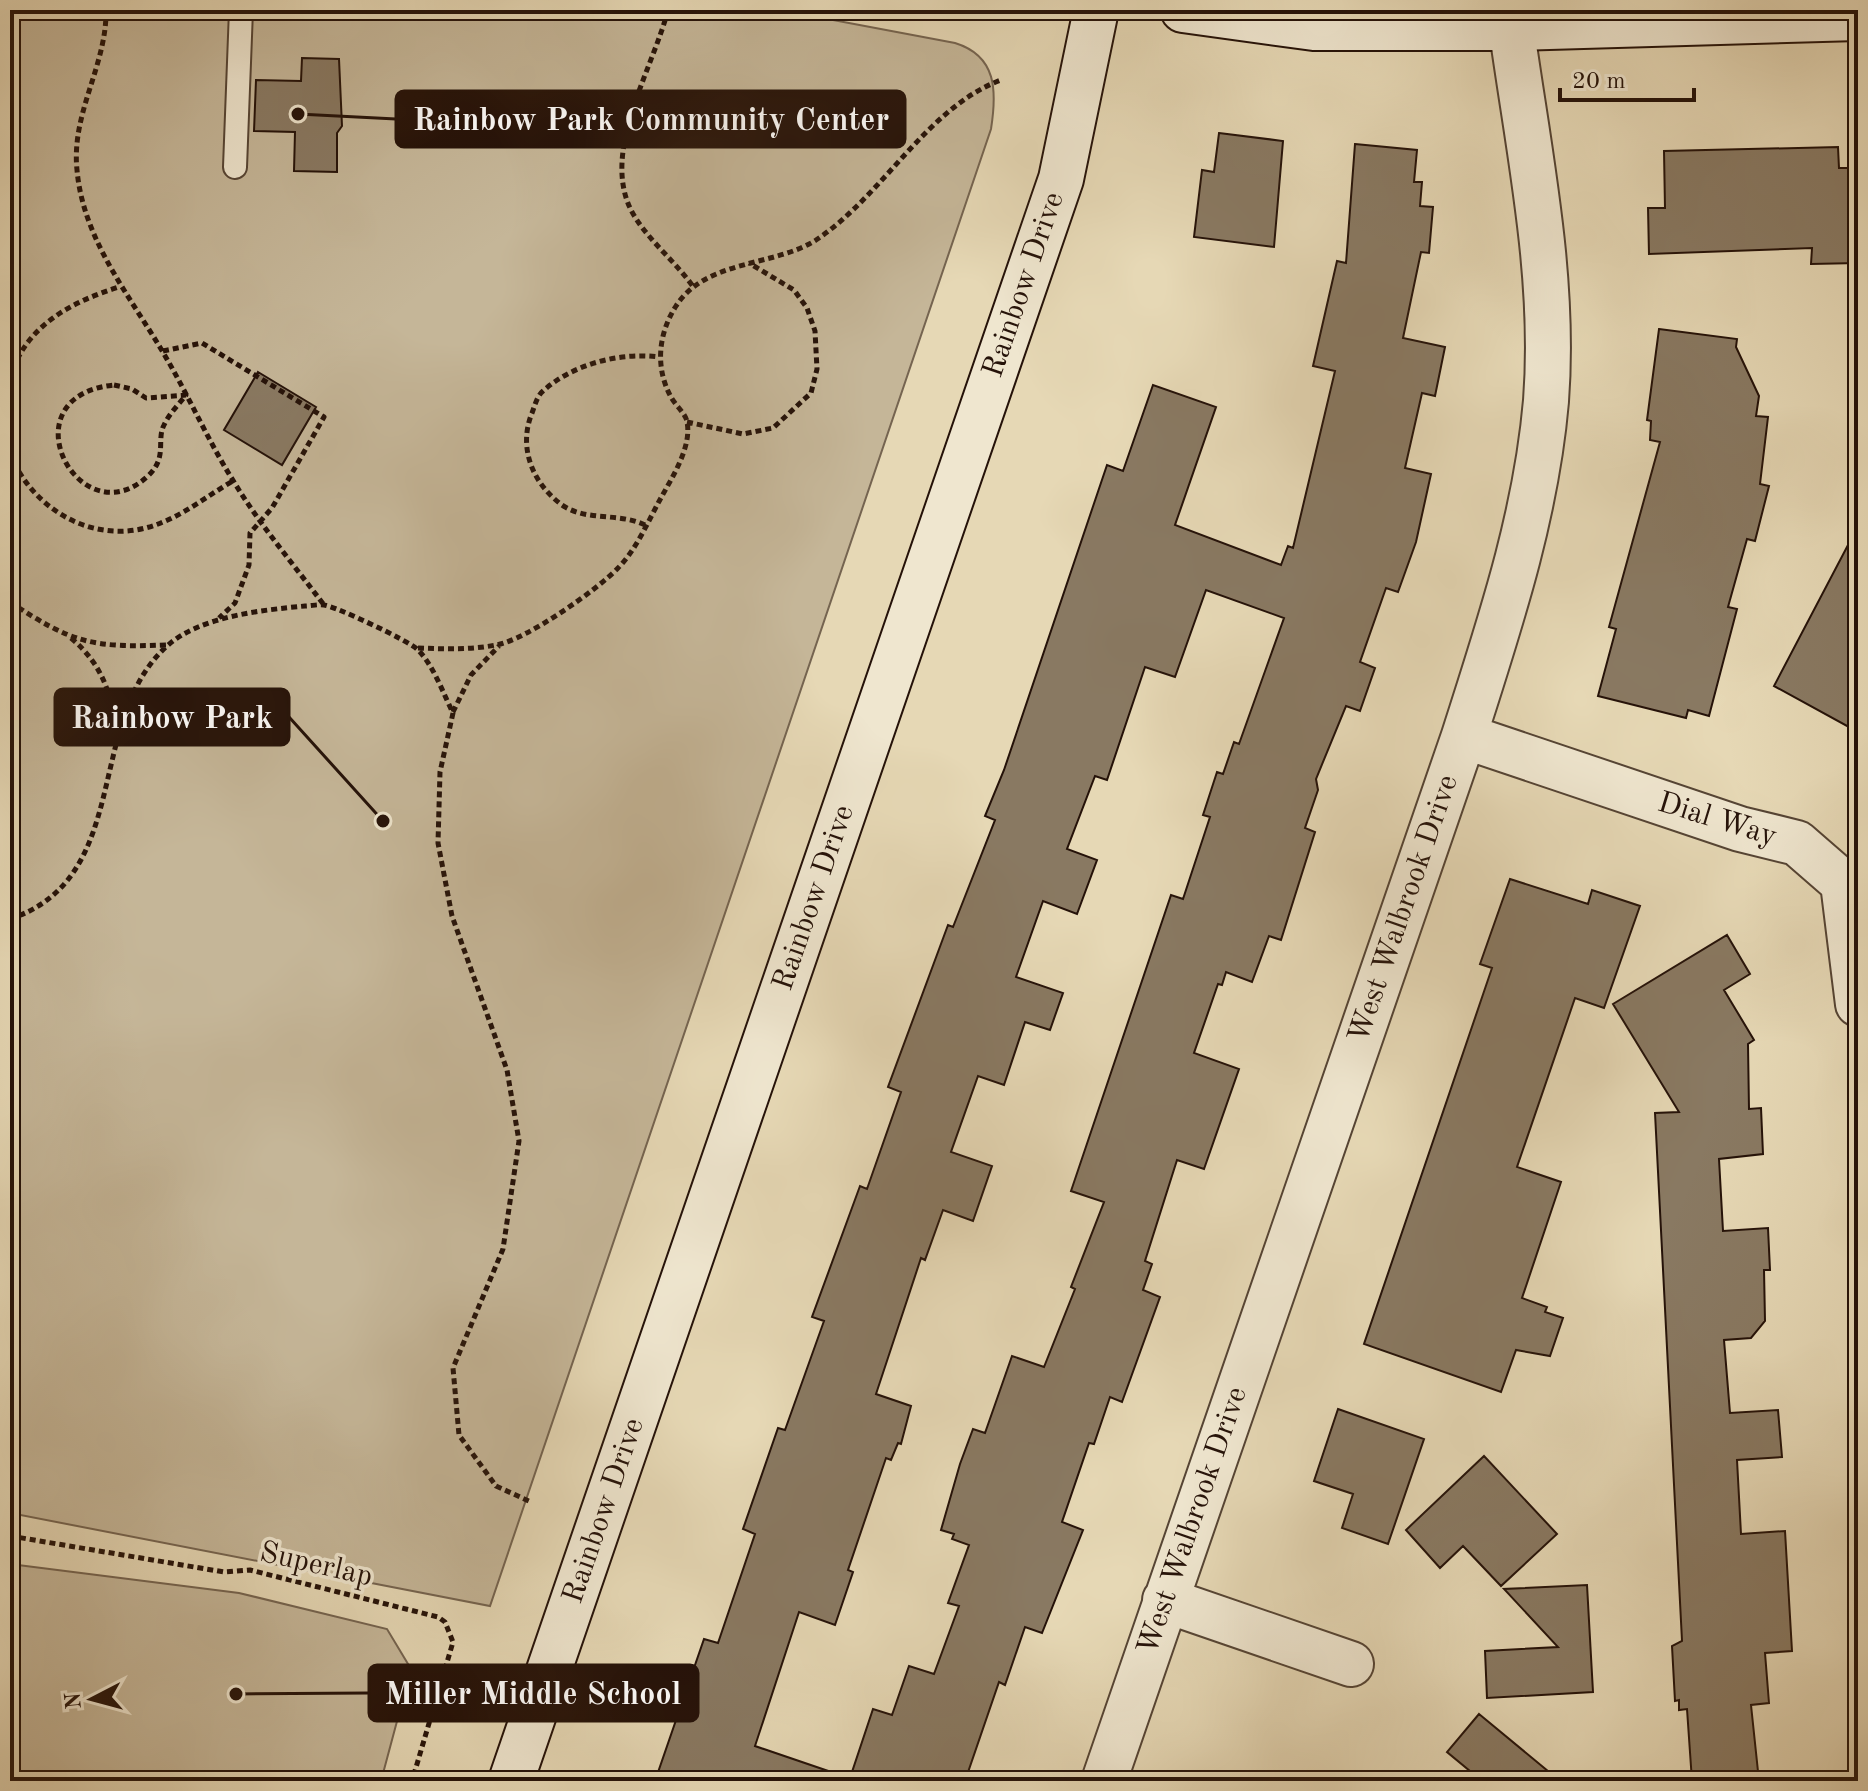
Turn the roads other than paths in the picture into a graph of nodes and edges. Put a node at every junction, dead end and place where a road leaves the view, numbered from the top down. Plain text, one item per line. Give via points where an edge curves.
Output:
1 (241, 10) edge
2 (1096, 10) edge
3 (1183, 10) edge
4 (1858, 18) edge
5 (1510, 19) edge
6 (235, 167) dead end
7 (1464, 736) junction
8 (1858, 1004) edge
9 (1165, 1600) junction
10 (1351, 1664) dead end
11 (511, 1781) edge
12 (1104, 1781) edge

1 - 6 lane
2 - 11 street, Rainbow Drive via 1061,179
3 - 5 street via 1314,28
4 - 5 street
5 - 7 street, West Walbrook Drive via 1544,245 1546,401 1519,566
7 - 8 street, Dial Way via 1740,829 1797,843 1843,883
7 - 9 street, West Walbrook Drive
9 - 10 street
9 - 12 street, West Walbrook Drive

